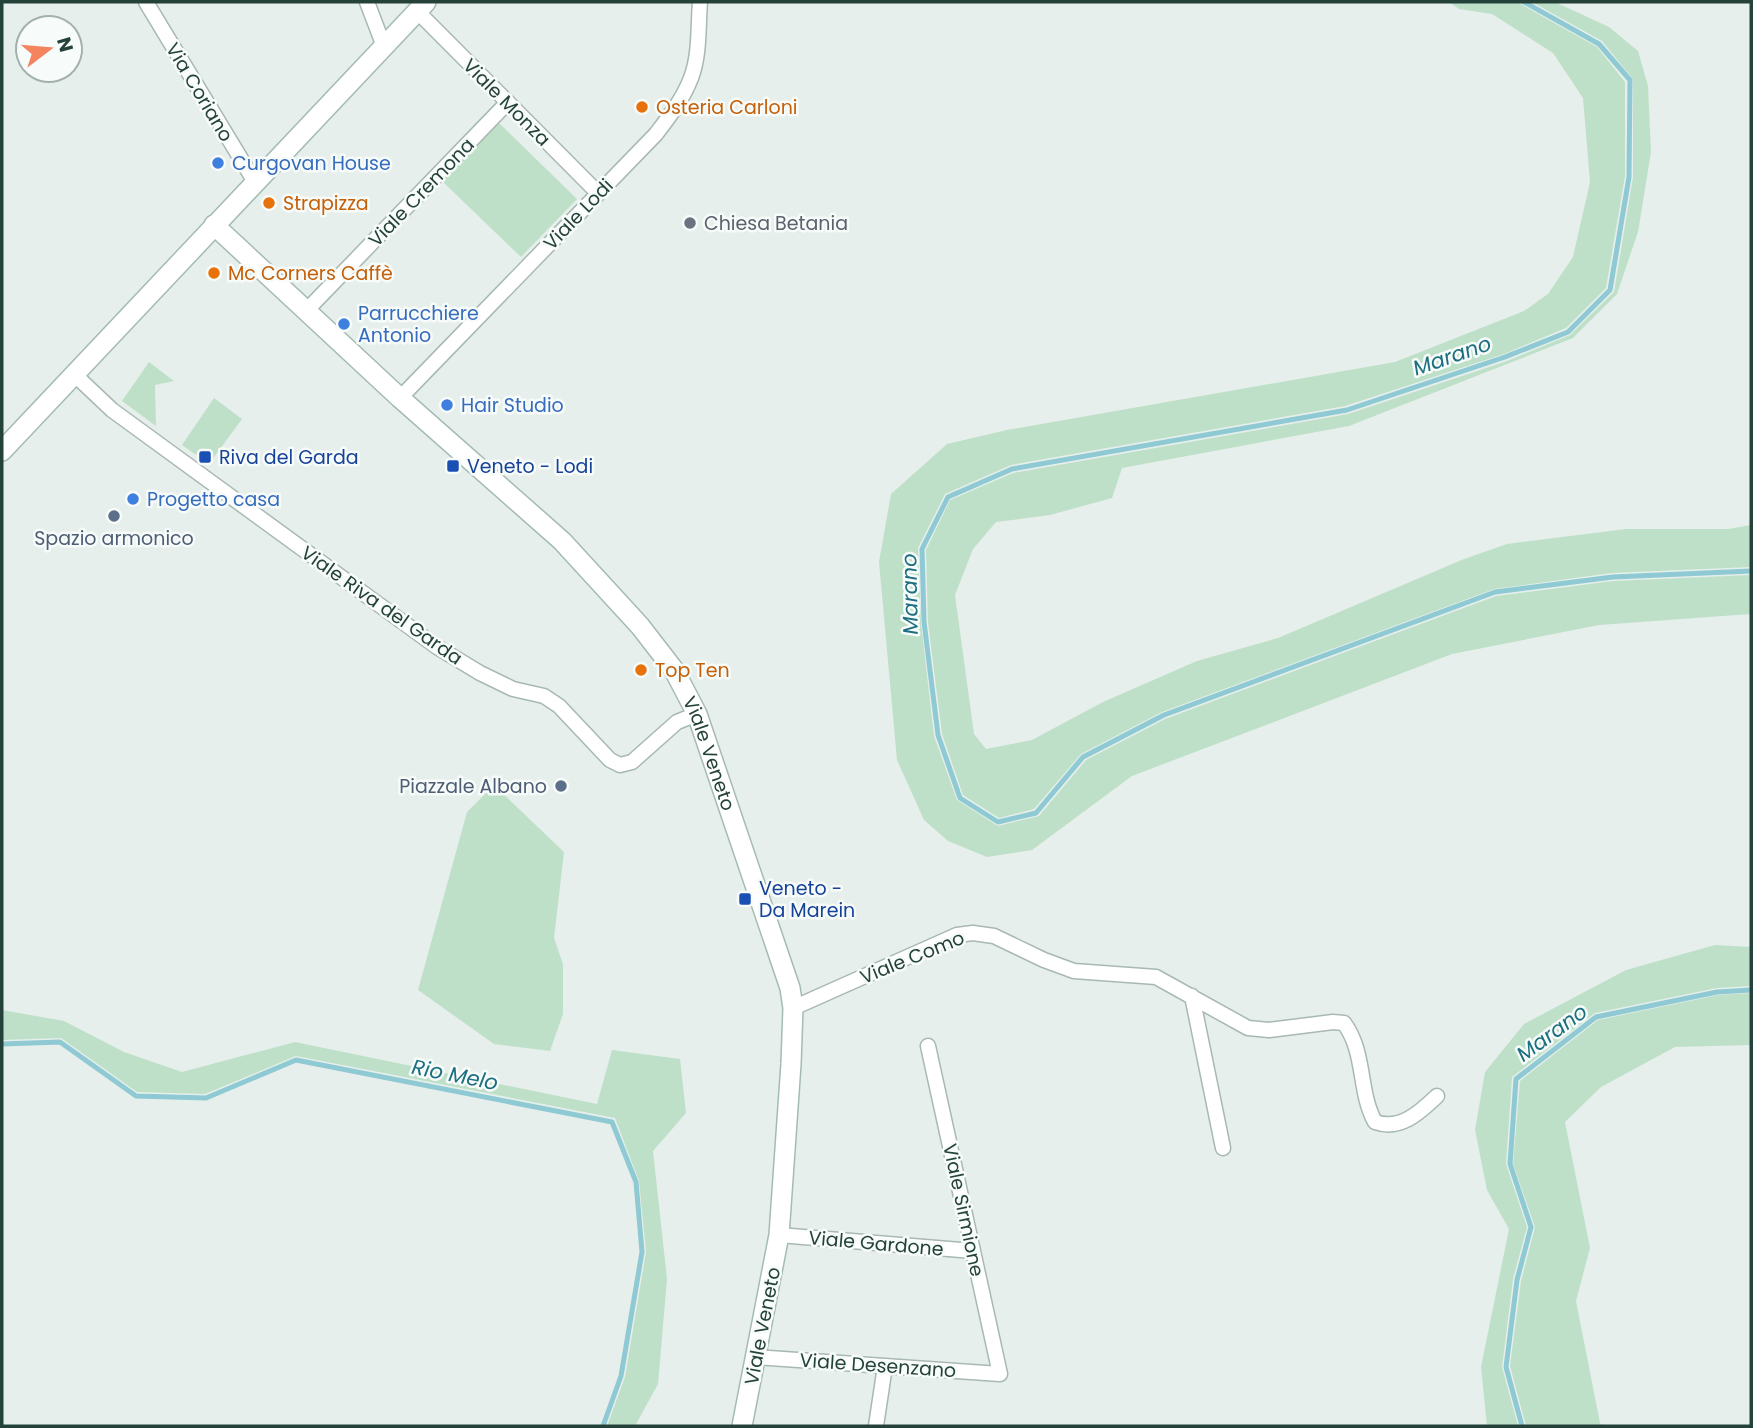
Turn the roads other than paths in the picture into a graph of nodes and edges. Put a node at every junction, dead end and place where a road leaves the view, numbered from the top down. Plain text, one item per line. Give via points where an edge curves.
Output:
1 (146, 2) edge
2 (367, 2) edge
3 (700, 2) edge
4 (421, 6) edge
5 (383, 44) junction
6 (508, 102) junction
7 (255, 182) junction
8 (598, 193) junction
9 (214, 225) junction
10 (306, 311) junction
11 (74, 374) junction
12 (400, 398) junction
13 (2, 452) edge
14 (697, 715) junction
15 (1192, 996) junction
16 (793, 1008) junction
17 (928, 1046) dead end
18 (1437, 1096) dead end
19 (1223, 1148) dead end
20 (779, 1235) junction
21 (973, 1251) junction
22 (756, 1357) junction
23 (885, 1366) junction
24 (1000, 1374) joint
25 (742, 1426) edge
26 (876, 1426) edge

1 - 7 street, Via Coriano
2 - 5 street
3 - 8 street, Viale Lodi via 696,56 680,99 656,134
4 - 5 main road
4 - 6 street, Viale Monza
5 - 7 main road
6 - 8 street, Viale Monza
6 - 10 street, Viale Cremona
7 - 9 main road
8 - 12 street, Viale Lodi
9 - 10 main road, Viale Veneto
9 - 11 main road
10 - 12 main road, Viale Veneto
11 - 13 main road
11 - 14 street, Viale Riva del Garda via 112,410 437,647 491,679 544,696 559,706 610,760 620,765 632,762 677,722
12 - 14 main road, Viale Veneto via 562,541 640,626 674,670
14 - 16 main road, Viale Veneto
15 - 16 street, Viale Como via 1156,977 1074,971 995,936 974,933 957,935
15 - 18 street, Viale Como via 1248,1028 1344,1023 1359,1054 1366,1107 1375,1122 1386,1126 1404,1122
15 - 19 street
16 - 20 main road, Viale Veneto
17 - 21 street, Viale Sirmione
20 - 21 street, Viale Gardone
20 - 22 main road, Viale Veneto
21 - 24 street, Viale Sirmione
22 - 23 street, Viale Desenzano
22 - 25 main road, Viale Veneto
23 - 24 street, Viale Desenzano
23 - 26 street

